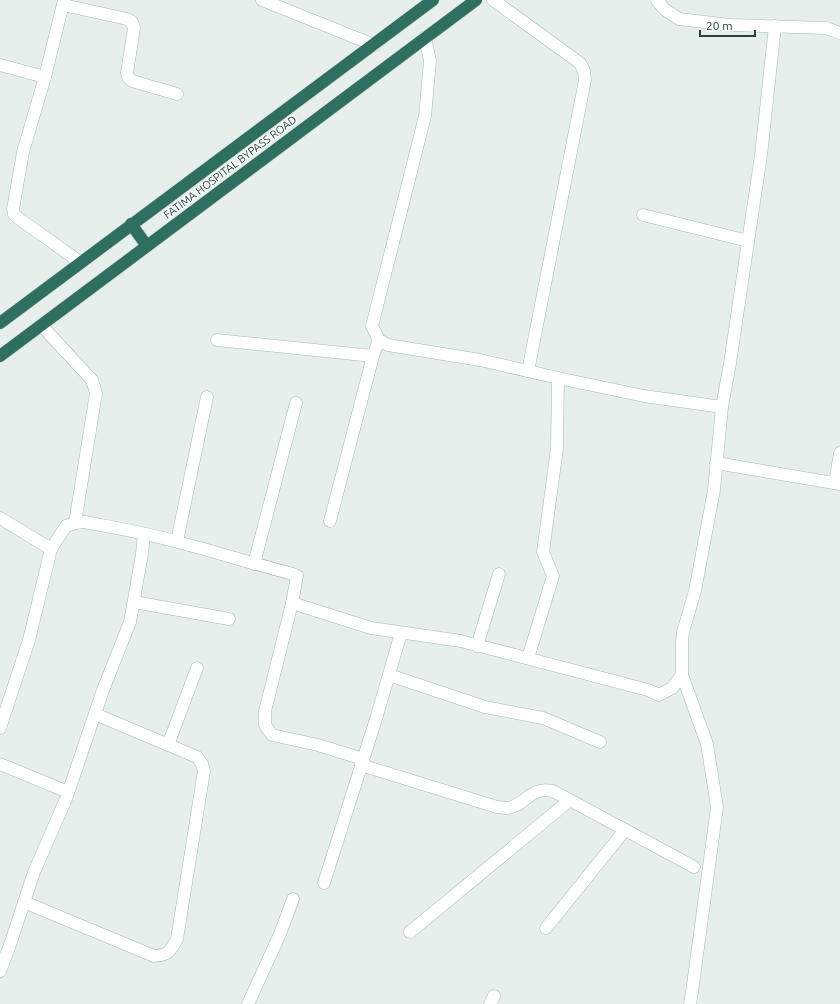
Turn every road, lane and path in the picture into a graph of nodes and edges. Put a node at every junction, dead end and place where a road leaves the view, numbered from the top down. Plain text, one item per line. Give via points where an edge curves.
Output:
1 (262, 0) edge
2 (433, 0) edge
3 (476, 0) edge
4 (493, 0) edge
5 (657, 0) edge
6 (63, 2) edge
7 (775, 26) junction
8 (840, 33) edge
9 (425, 37) junction
10 (374, 45) junction
11 (0, 66) edge
12 (45, 77) junction
13 (178, 94) dead end
14 (643, 215) dead end
15 (131, 224) junction
16 (748, 241) junction
17 (147, 246) junction
18 (80, 262) junction
19 (0, 323) edge
20 (41, 325) junction
21 (217, 340) dead end
22 (378, 340) junction
23 (0, 356) edge
24 (373, 356) junction
25 (528, 371) junction
26 (558, 378) junction
27 (207, 397) dead end
28 (296, 403) dead end
29 (722, 406) junction
30 (840, 453) edge
31 (716, 463) junction
32 (838, 484) edge
33 (0, 518) edge
34 (330, 521) dead end
35 (75, 523) junction
36 (144, 534) junction
37 (177, 541) junction
38 (51, 549) junction
39 (254, 564) junction
40 (499, 574) dead end
41 (134, 602) junction
42 (292, 603) junction
43 (229, 619) dead end
44 (401, 633) junction
45 (477, 646) junction
46 (528, 658) junction
47 (196, 668) dead end
48 (389, 674) junction
49 (682, 674) junction
50 (95, 714) junction
51 (0, 728) edge
52 (600, 742) dead end
53 (168, 745) junction
54 (362, 762) junction
55 (0, 764) edge
56 (68, 792) junction
57 (570, 800) junction
58 (625, 830) junction
59 (694, 867) dead end
60 (324, 883) dead end
61 (293, 899) dead end
62 (24, 902) junction
63 (546, 928) dead end
64 (410, 932) dead end
65 (0, 971) edge
66 (248, 1004) edge
67 (690, 1004) edge

1 - 10 street
2 - 10 highway, FATIMA HOSPITAL BYPASS ROAD
3 - 9 highway, FATIMA HOSPITAL BYPASS ROAD
4 - 25 street via 580,63 585,80
5 - 7 street via 664,9 679,19 730,25
6 - 12 street
6 - 13 street via 132,22 134,28 128,77 132,81
7 - 8 street via 826,28
7 - 16 street via 761,155
9 - 17 highway, FATIMA HOSPITAL BYPASS ROAD
9 - 22 street via 430,61 425,116 372,326
10 - 15 highway, FATIMA HOSPITAL BYPASS ROAD
11 - 12 street
12 - 18 street via 23,152 13,209 18,218
14 - 16 street
15 - 17 highway
15 - 18 highway, FATIMA HOSPITAL BYPASS ROAD
16 - 29 street
17 - 20 highway, FATIMA HOSPITAL BYPASS ROAD
18 - 19 highway, FATIMA HOSPITAL BYPASS ROAD
20 - 23 highway, FATIMA HOSPITAL BYPASS ROAD
20 - 35 street via 95,386 96,393
21 - 24 street
22 - 24 street
22 - 25 street via 388,345 480,360
24 - 34 street
25 - 26 street
26 - 29 street via 644,396
26 - 46 street via 557,448 543,552 554,576
27 - 37 street
28 - 39 street
29 - 31 street
30 - 32 street
31 - 32 street
31 - 49 street via 714,490 695,590 683,632
33 - 38 street
35 - 36 street via 85,522
35 - 38 street via 66,526
36 - 37 street
36 - 41 street
37 - 39 street
38 - 51 street via 29,640
39 - 42 street via 297,576
40 - 45 street
41 - 43 street
41 - 50 street via 130,622
42 - 44 street via 371,628
42 - 54 street via 264,711 265,725 272,735 318,745
44 - 45 street
44 - 48 street
45 - 46 street
46 - 49 street via 659,695 672,688
47 - 53 street
48 - 52 street via 485,707 543,718
48 - 54 street
49 - 67 street via 707,744 717,807
50 - 53 street
50 - 56 street
53 - 62 street via 197,757 204,771 177,939 172,948 164,955 154,956
54 - 57 street via 497,807 515,805 544,789
54 - 60 street
55 - 56 street
56 - 62 street
57 - 58 street
57 - 64 street
58 - 59 street
58 - 63 street
61 - 66 street
62 - 65 street

